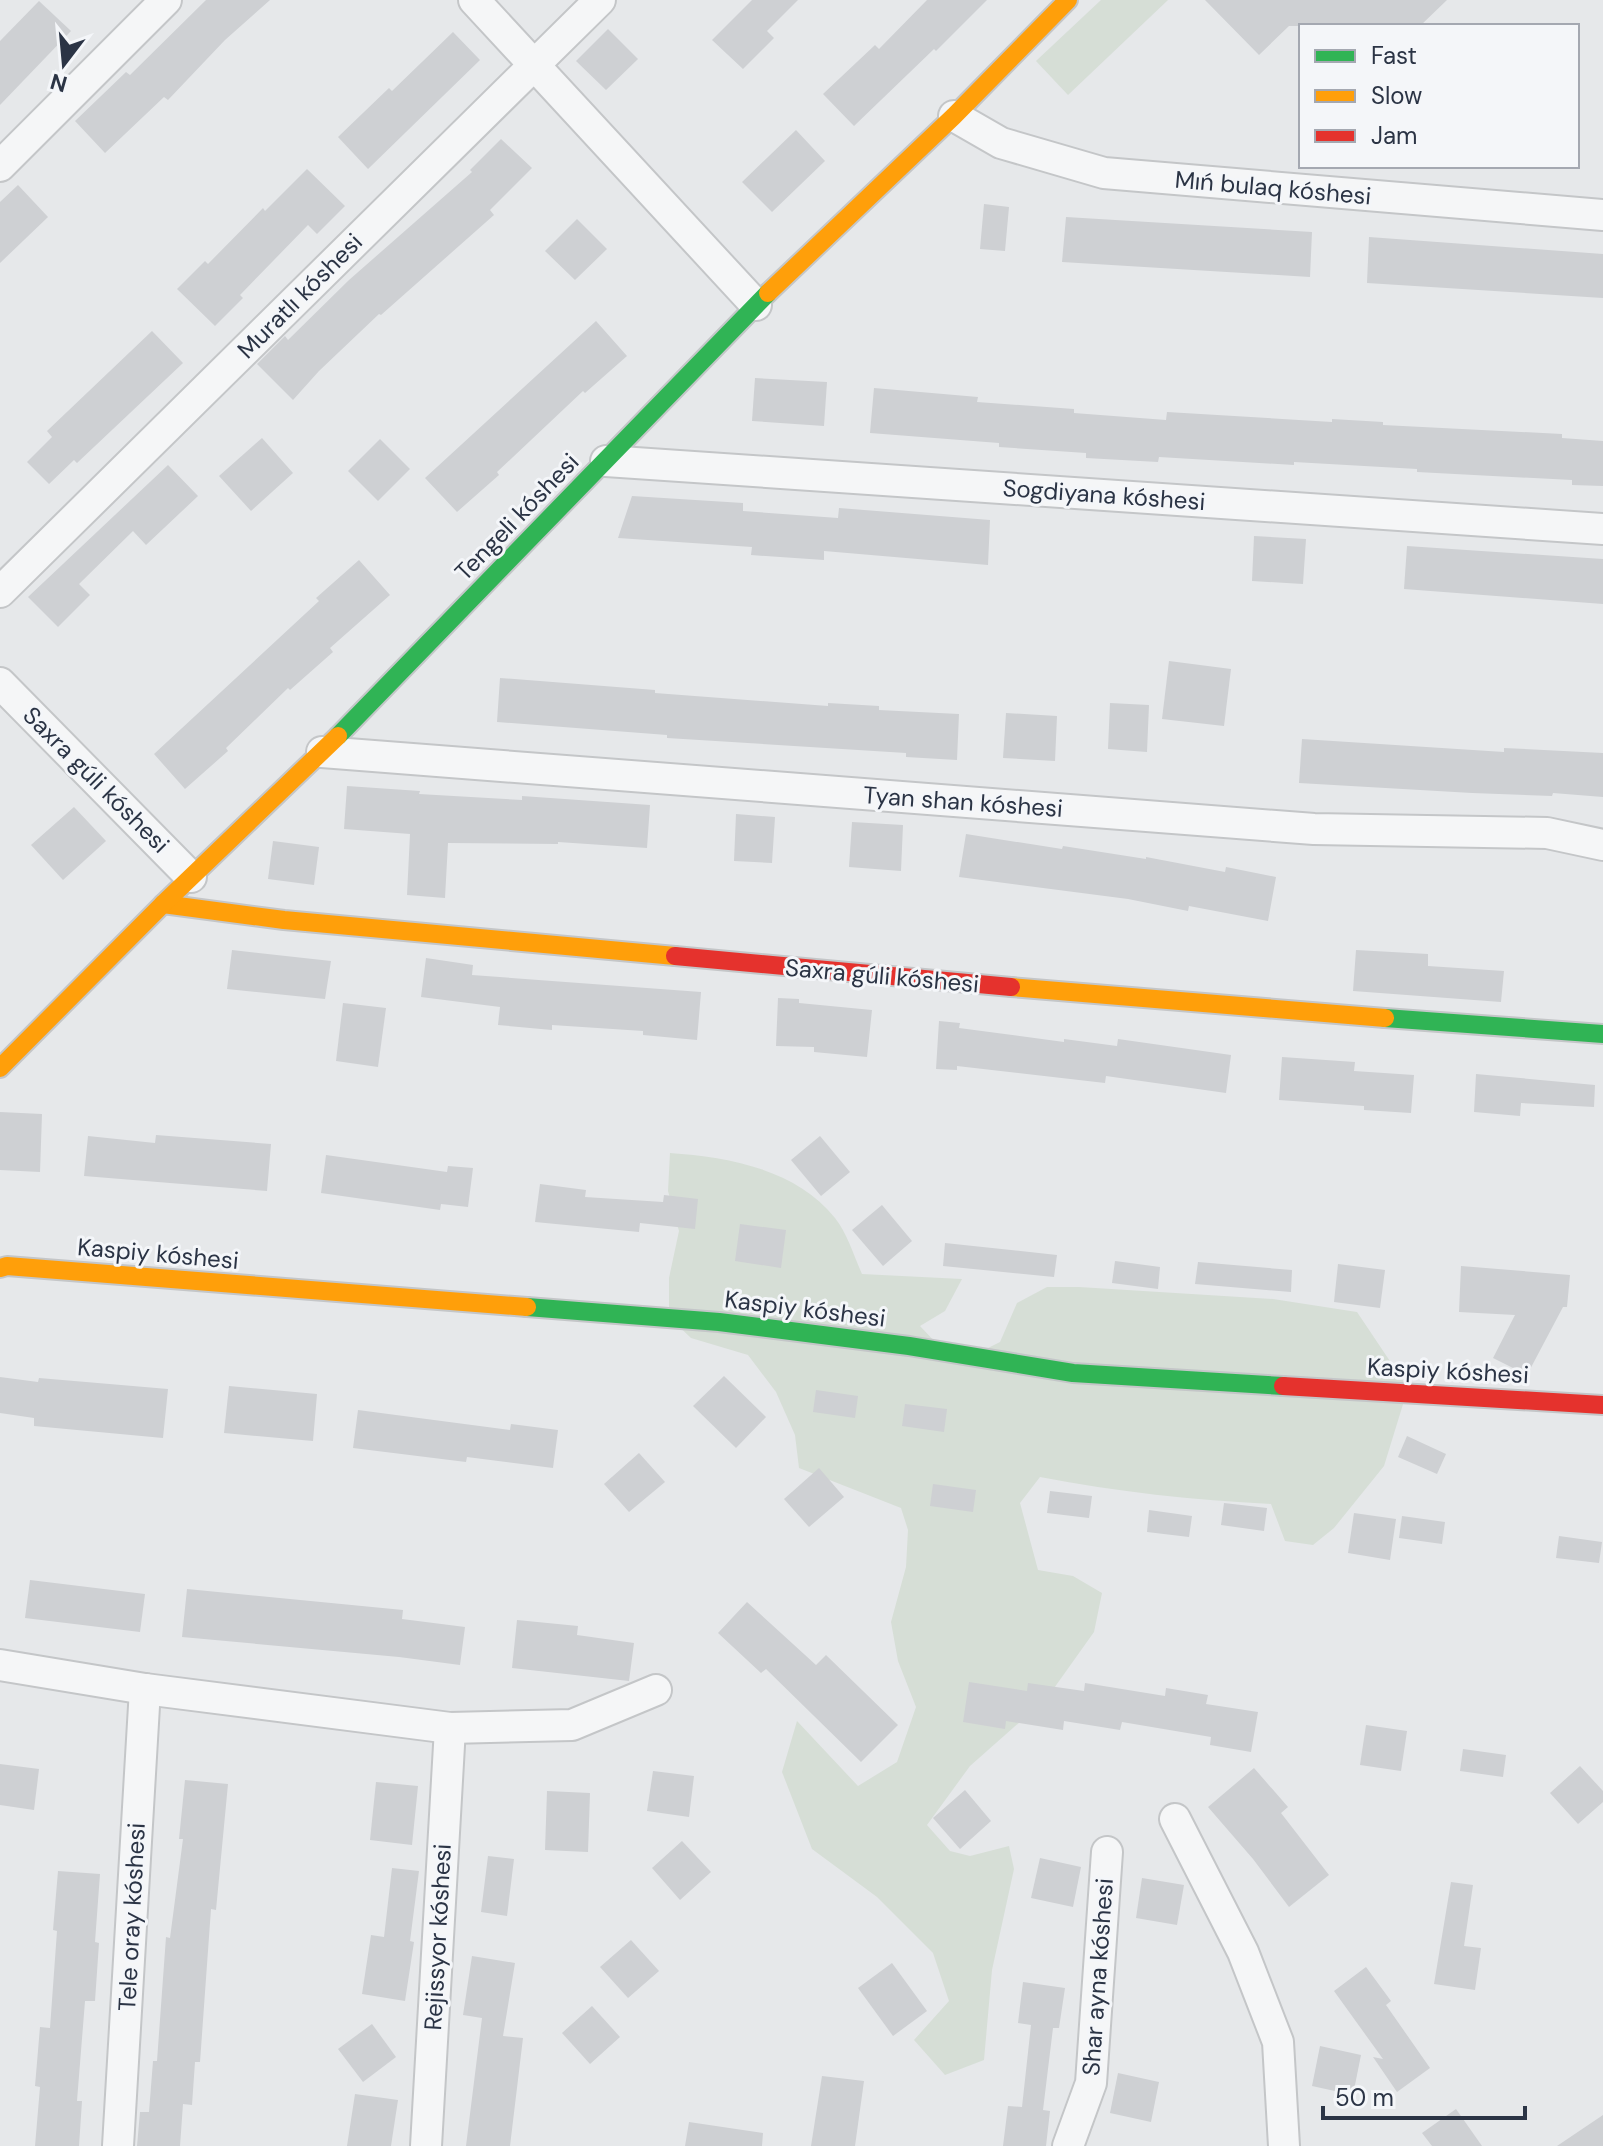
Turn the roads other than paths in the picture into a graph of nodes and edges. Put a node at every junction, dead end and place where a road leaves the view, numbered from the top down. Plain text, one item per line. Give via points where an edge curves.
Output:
1 (166, 0) edge
2 (474, 0) edge
3 (600, 0) edge
4 (1068, 0) edge
5 (535, 65) junction
6 (954, 116) junction
7 (0, 166) edge
8 (1603, 215) edge
9 (756, 305) junction
10 (606, 461) junction
11 (1603, 529) edge
12 (0, 592) edge
13 (0, 683) edge
14 (322, 752) junction
15 (1603, 845) edge
16 (191, 877) junction
17 (163, 904) junction
18 (1603, 1034) edge
19 (0, 1068) edge
20 (0, 1268) edge
21 (1603, 1405) edge
22 (0, 1665) edge
23 (145, 1689) junction
24 (656, 1690) dead end
25 (450, 1728) junction
26 (1175, 1819) dead end
27 (1107, 1852) dead end
28 (118, 2146) edge
29 (426, 2146) edge
30 (1068, 2146) edge
31 (1284, 2146) edge

1 - 7 street
2 - 5 street
3 - 5 street, Muratlı kóshesi
4 - 6 street, Tengeli kóshesi
5 - 9 street
5 - 12 street, Muratlı kóshesi
6 - 8 street, Mıń bulaq kóshesi via 1001,143 1104,173
6 - 9 street, Tengeli kóshesi
9 - 10 street, Tengeli kóshesi
10 - 11 street, Sogdiyana kóshesi
10 - 14 street, Tengeli kóshesi
13 - 16 street, Saxra gúli kóshesi
14 - 15 street, Tyan shan kóshesi via 1314,829 1547,833
14 - 16 street, Tengeli kóshesi
16 - 17 street, Tengeli kóshesi
17 - 18 street, Saxra gúli kóshesi via 284,920 1118,997
17 - 19 street, Tengeli kóshesi
20 - 21 street, Kaspiy kóshesi via 719,1322 1073,1373
22 - 23 street
23 - 25 street
23 - 28 street, Tele oray kóshesi
24 - 25 street via 572,1725
25 - 29 street, Rejissyor kóshesi
26 - 31 street via 1243,1952 1278,2042
27 - 30 street, Shar ayna kóshesi via 1091,2083

